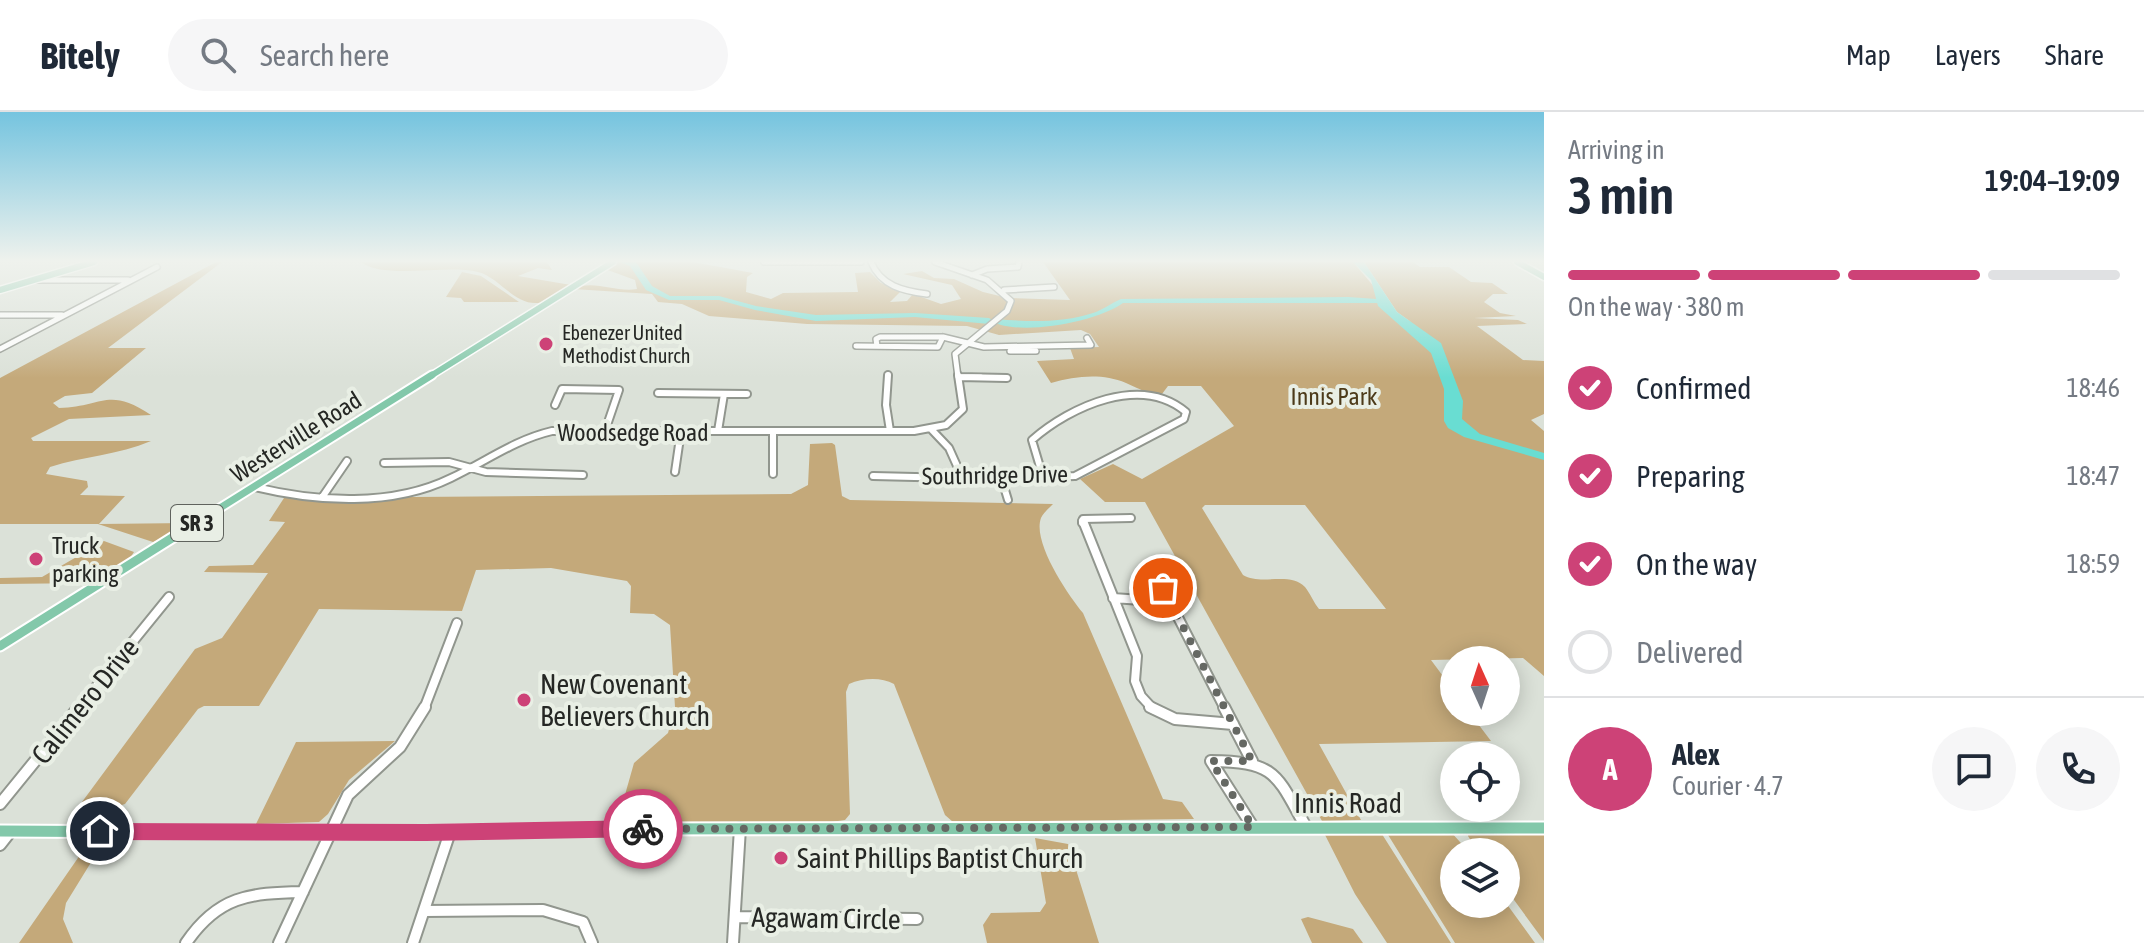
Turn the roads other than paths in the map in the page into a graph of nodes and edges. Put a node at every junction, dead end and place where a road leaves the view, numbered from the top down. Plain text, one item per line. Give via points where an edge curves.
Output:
1 (93, 301) edge
2 (551, 301) edge
3 (1011, 301) edge
4 (0, 315) edge
5 (66, 315) junction
6 (943, 337) junction
7 (1087, 338) dead end
8 (966, 342) junction
9 (856, 346) dead end
10 (877, 346) junction
11 (984, 347) junction
12 (0, 349) edge
13 (1036, 351) dead end
14 (888, 375) dead end
15 (959, 377) junction
16 (1007, 378) dead end
17 (658, 393) dead end
18 (724, 394) junction
19 (747, 394) dead end
20 (555, 405) dead end
21 (931, 429) junction
22 (605, 431) junction
23 (681, 431) junction
24 (718, 431) junction
25 (773, 431) junction
26 (890, 431) junction
27 (347, 461) dead end
28 (384, 463) dead end
29 (470, 467) junction
30 (675, 472) dead end
31 (773, 474) dead end
32 (583, 475) dead end
33 (873, 476) dead end
34 (962, 477) junction
35 (1001, 477) junction
36 (1043, 477) junction
37 (255, 487) junction
38 (323, 496) junction
39 (1008, 500) dead end
40 (1131, 518) dead end
41 (1163, 588) dead end
42 (169, 597) dead end
43 (1113, 598) junction
44 (1170, 602) junction
45 (457, 623) dead end
46 (0, 646) edge
47 (1233, 724) junction
48 (1252, 761) junction
49 (0, 804) edge
50 (1253, 827) junction
51 (1306, 827) junction
52 (740, 828) junction
53 (1544, 828) edge
54 (5, 831) edge
55 (450, 832) junction
56 (331, 833) junction
57 (0, 845) edge
58 (303, 892) junction
59 (424, 911) junction
60 (735, 917) junction
61 (917, 919) dead end
62 (186, 943) edge
63 (279, 943) edge
64 (413, 943) edge
65 (592, 943) edge
66 (733, 943) edge

1 - 5 street
2 - 37 main road, Westerville Road / SR 3
3 - 8 street via 1007,311
4 - 5 street
5 - 12 street
6 - 8 street
6 - 10 street via 938,347
6 - 10 street via 877,337
7 - 11 street via 1091,345
8 - 11 street
8 - 15 street via 955,354
9 - 10 street
11 - 13 street
14 - 26 street
15 - 16 street
15 - 21 street via 963,409 946,425
17 - 18 street
18 - 19 street
18 - 24 street
20 - 22 street via 562,389 619,390
21 - 26 street, Woodsedge Road
21 - 34 street via 949,448
22 - 23 street, Woodsedge Road
22 - 29 street, Woodsedge Road via 527,436
23 - 24 street, Woodsedge Road
23 - 30 street
24 - 25 street, Woodsedge Road
25 - 26 street, Woodsedge Road
25 - 31 street
27 - 38 street
28 - 29 street via 449,462
29 - 32 street via 497,473
29 - 38 street, Woodsedge Road via 410,492
33 - 34 street, Southridge Drive
34 - 35 street, Southridge Drive
35 - 36 street, Southridge Drive
35 - 39 street
36 - 36 street, Southridge Drive via 1090,470 1184,419 1186,412 1165,397 1106,397 1044,427 1032,440
37 - 38 street, Woodsedge Road
37 - 46 main road, Westerville Road / SR 3
40 - 43 street via 1083,519
41 - 44 street
42 - 49 street, Calimero Drive
43 - 44 street
43 - 47 street via 1137,656 1134,679 1153,709 1188,723
44 - 47 street
45 - 56 street via 411,733 357,784
47 - 48 street
48 - 50 street via 1211,761
48 - 51 street via 1267,766
50 - 51 main road, Innis Road
50 - 52 main road, Innis Road
51 - 53 main road, Innis Road
52 - 55 main road, Innis Road
52 - 60 street
54 - 56 main road, Innis Road
54 - 57 street
55 - 56 main road, Innis Road
55 - 59 street
56 - 58 street
58 - 62 street via 252,893 224,902
58 - 63 street
59 - 64 street
59 - 65 street via 559,912 583,922
60 - 61 street, Agawam Circle
60 - 66 street

